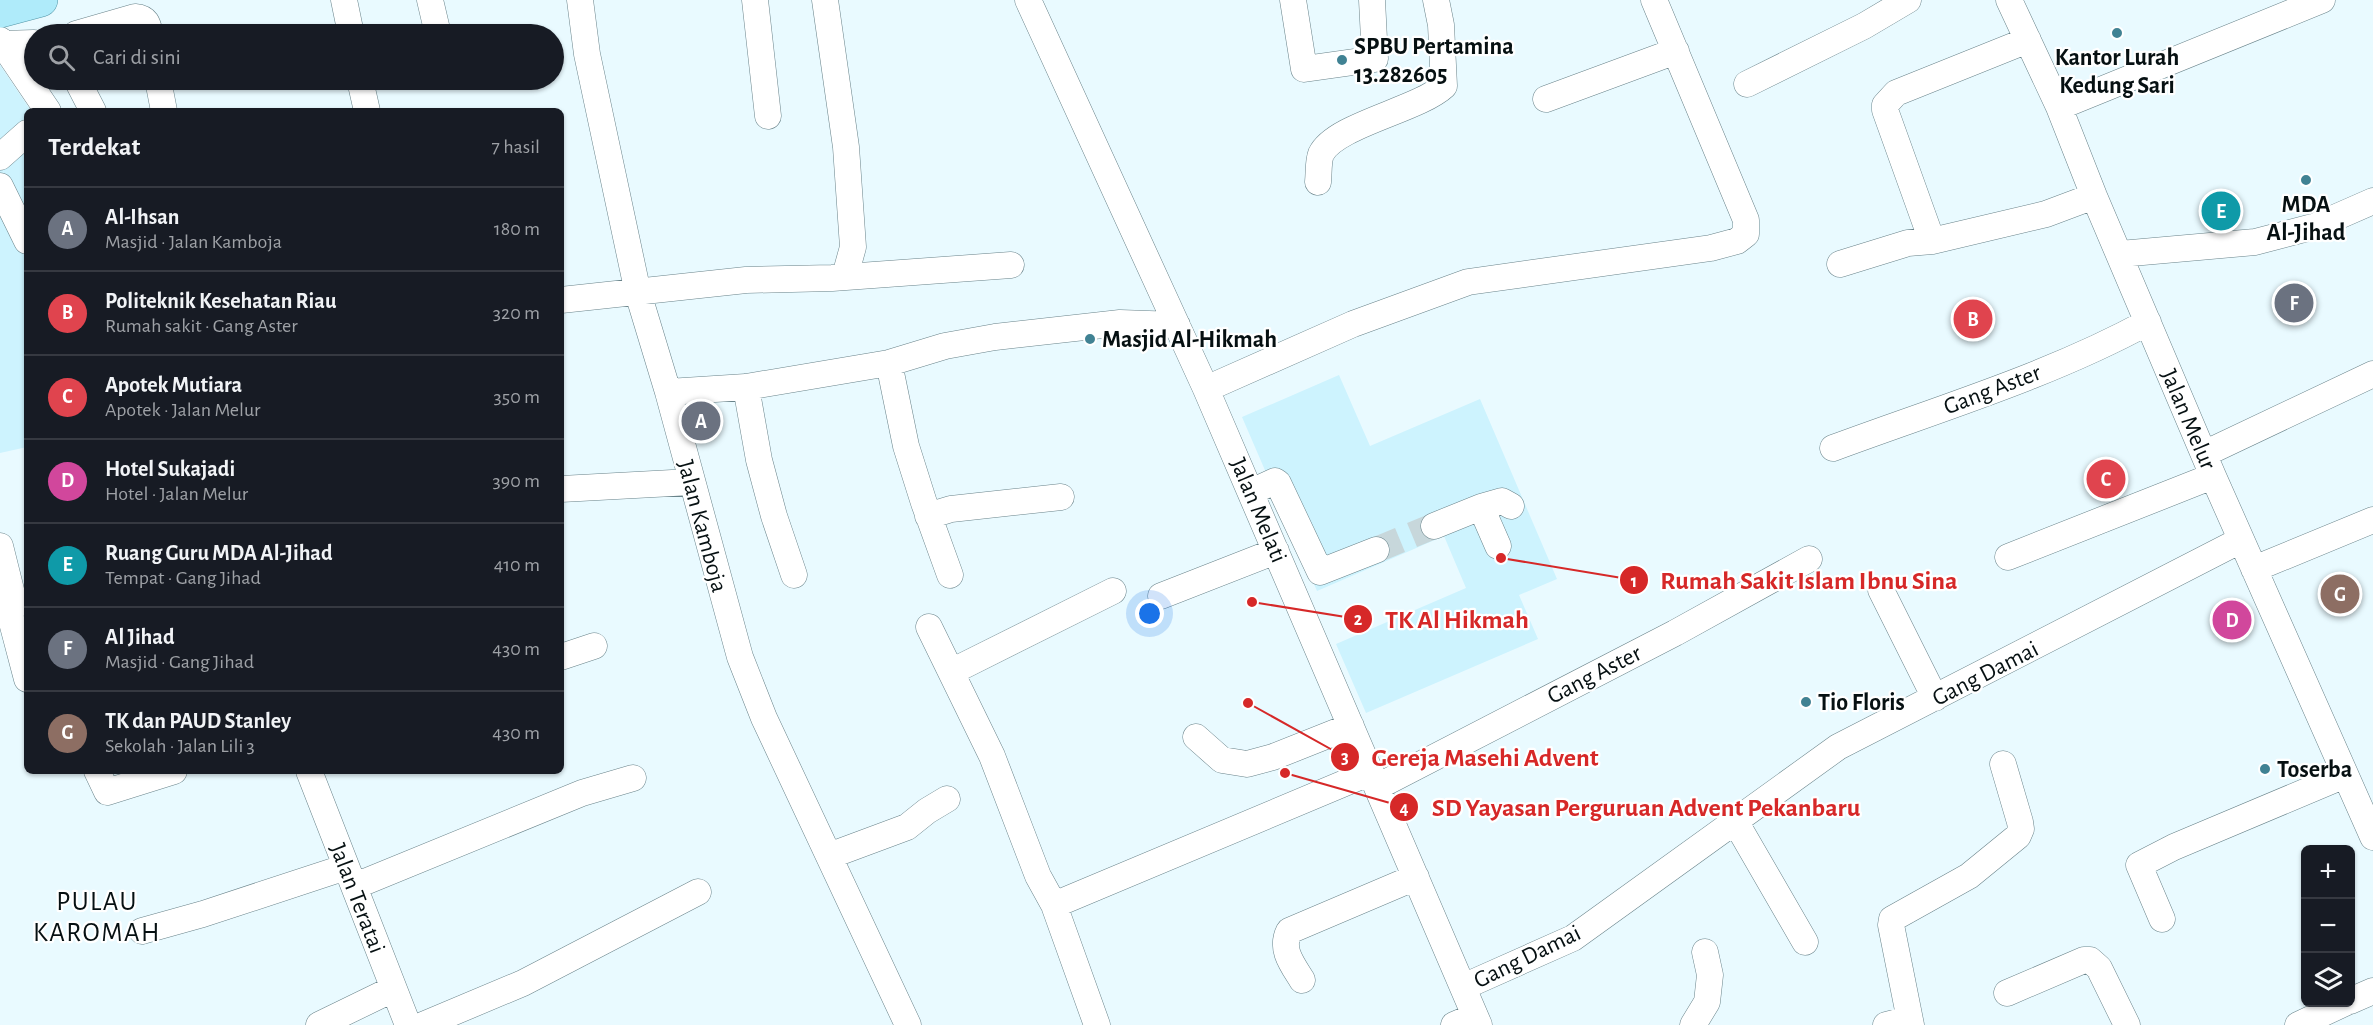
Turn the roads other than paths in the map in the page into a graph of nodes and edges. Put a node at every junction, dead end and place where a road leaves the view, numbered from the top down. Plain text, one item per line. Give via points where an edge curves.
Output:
1 (41, 0) edge
2 (344, 0) edge
3 (430, 0) edge
4 (580, 0) edge
5 (755, 0) edge
6 (825, 0) edge
7 (1028, 0) edge
8 (1293, 0) edge
9 (1372, 0) edge
10 (1436, 0) edge
11 (1654, 0) edge
12 (1908, 0) edge
13 (2009, 0) edge
14 (2322, 0) edge
15 (0, 11) edge
16 (111, 24) edge
17 (148, 24) edge
18 (349, 24) edge
19 (436, 24) edge
20 (2028, 40) junction
21 (1, 42) edge
22 (24, 43) edge
23 (1676, 51) junction
24 (24, 76) edge
25 (1747, 84) dead end
26 (34, 90) edge
27 (82, 90) edge
28 (160, 90) edge
29 (362, 90) edge
30 (1546, 99) dead end
31 (2059, 107) junction
32 (46, 108) edge
33 (91, 108) edge
34 (163, 108) edge
35 (366, 108) edge
36 (768, 116) dead end
37 (24, 136) edge
38 (0, 157) edge
39 (1318, 182) dead end
40 (0, 186) edge
41 (2094, 196) junction
42 (2373, 201) edge
43 (24, 235) edge
44 (1932, 241) junction
45 (2120, 254) junction
46 (1840, 264) dead end
47 (1011, 265) dead end
48 (845, 276) junction
49 (638, 293) junction
50 (564, 300) edge
51 (2148, 322) junction
52 (1177, 326) junction
53 (889, 363) junction
54 (2373, 374) edge
55 (746, 387) junction
56 (1206, 389) junction
57 (668, 392) junction
58 (1833, 448) dead end
59 (2209, 465) junction
60 (691, 482) junction
61 (564, 489) edge
62 (1251, 492) junction
63 (1061, 497) dead end
64 (1511, 506) dead end
65 (1481, 507) junction
66 (928, 516) junction
67 (2373, 520) edge
68 (1434, 526) tunnel mouth
69 (2241, 540) junction
70 (0, 546) edge
71 (1498, 546) dead end
72 (1376, 550) tunnel mouth
73 (1276, 551) junction
74 (2008, 557) dead end
75 (1809, 559) dead end
76 (2254, 569) junction
77 (794, 575) dead end
78 (950, 575) dead end
79 (1881, 590) dead end
80 (1113, 591) dead end
81 (1161, 596) dead end
82 (12, 606) edge
83 (929, 627) dead end
84 (594, 646) dead end
85 (564, 656) edge
86 (24, 664) edge
87 (951, 672) junction
88 (1935, 698) junction
89 (1351, 726) junction
90 (1196, 737) dead end
91 (2003, 764) dead end
92 (98, 774) edge
93 (164, 774) edge
94 (310, 774) edge
95 (2344, 775) junction
96 (633, 778) dead end
97 (1374, 780) junction
98 (947, 799) dead end
99 (1736, 821) junction
100 (2371, 826) edge
101 (829, 856) junction
102 (351, 877) junction
103 (1416, 877) junction
104 (698, 892) dead end
105 (1054, 905) junction
106 (2162, 919) dead end
107 (142, 930) dead end
108 (1805, 942) dead end
109 (1705, 952) dead end
110 (1302, 980) dead end
111 (1463, 987) junction
112 (393, 989) junction
113 (2373, 991) edge
114 (2007, 993) dead end
115 (2355, 999) edge
116 (2338, 1007) edge
117 (1469, 1022) edge
118 (1902, 1023) edge
119 (319, 1025) edge
120 (408, 1025) edge
121 (423, 1025) edge
122 (908, 1025) edge
123 (1098, 1025) edge
124 (1693, 1025) edge
125 (2127, 1025) edge
126 (2298, 1025) edge

1 - 15 main road
2 - 18 street
3 - 19 street
4 - 49 street, Jalan Kamboja via 586,54
5 - 36 street
6 - 48 street via 848,169 853,247
7 - 52 street, Jalan Melati
8 - 9 street via 1304,69 1375,59
10 - 39 street via 1444,86 1425,99 1331,142 1321,153
11 - 23 street
12 - 25 street
13 - 20 street, Jalan Melur
14 - 31 street
16 - 17 street via 135,17 143,18
20 - 31 street, Jalan Melur
20 - 44 street via 1896,93 1885,105
21 - 22 street
21 - 24 street
23 - 30 street
23 - 56 street via 1746,220 1746,234 1737,241 1711,248 1468,282 1353,324
26 - 32 street
27 - 33 street
28 - 34 street
29 - 35 street
31 - 41 street, Jalan Melur
37 - 38 street
40 - 43 street
41 - 44 street via 2046,214
41 - 45 street, Jalan Melur
42 - 45 street via 2306,229 2255,242
44 - 46 street via 1908,243
45 - 51 street, Jalan Melur
47 - 48 street
48 - 49 street via 746,280
49 - 50 street
49 - 57 street, Jalan Kamboja
51 - 58 street, Gang Aster via 2112,342
51 - 59 street, Jalan Melur
52 - 53 street via 1120,323 995,337 945,346
52 - 56 street, Jalan Melati
53 - 55 street
53 - 66 street via 906,446
54 - 59 street
55 - 57 street
55 - 77 street via 759,460
56 - 62 street, Jalan Melati
57 - 60 street, Jalan Kamboja
59 - 69 street, Jalan Melur
59 - 74 street
60 - 61 street
60 - 101 street, Jalan Kamboja via 740,657
62 - 72 street via 1278,483 1320,572
62 - 73 street, Jalan Melati
63 - 66 street via 951,509
64 - 65 street via 1502,501
65 - 68 street
65 - 71 street
66 - 78 street
67 - 76 street
69 - 76 street, Jalan Melur
69 - 88 street, Gang Damai
70 - 82 street
73 - 81 street
73 - 89 street, Jalan Melati
75 - 97 street, Gang Aster via 1675,633
76 - 95 street, Jalan Melur
79 - 88 street
80 - 87 street
82 - 86 street
83 - 87 street
84 - 85 street
87 - 105 street via 992,756 1038,876
88 - 99 street, Gang Damai via 1838,747
89 - 90 street via 1247,764 1222,760
89 - 97 street, Jalan Melati
91 - 118 street via 2020,822 2018,836 1969,876 1892,919
92 - 93 street via 107,792
94 - 102 street, Jalan Teratai
95 - 100 street, Jalan Melur
95 - 106 street via 2142,864 2139,868
96 - 102 street
97 - 103 street, Jalan Melati
97 - 105 street, Gang Aster
98 - 101 street via 907,827
99 - 108 street
99 - 111 street, Gang Damai via 1573,938
101 - 122 street, Jalan Kamboja
102 - 107 street
102 - 112 street, Jalan Teratai
103 - 110 street via 1289,931 1284,940 1288,957
103 - 111 street, Jalan Melati
104 - 121 street via 523,984
105 - 123 street
109 - 124 street via 1710,975 1707,1002
111 - 117 street, Jalan Melati
112 - 119 street
112 - 120 street, Jalan Teratai
113 - 115 street
114 - 125 street via 2090,960 2099,968
116 - 126 street

